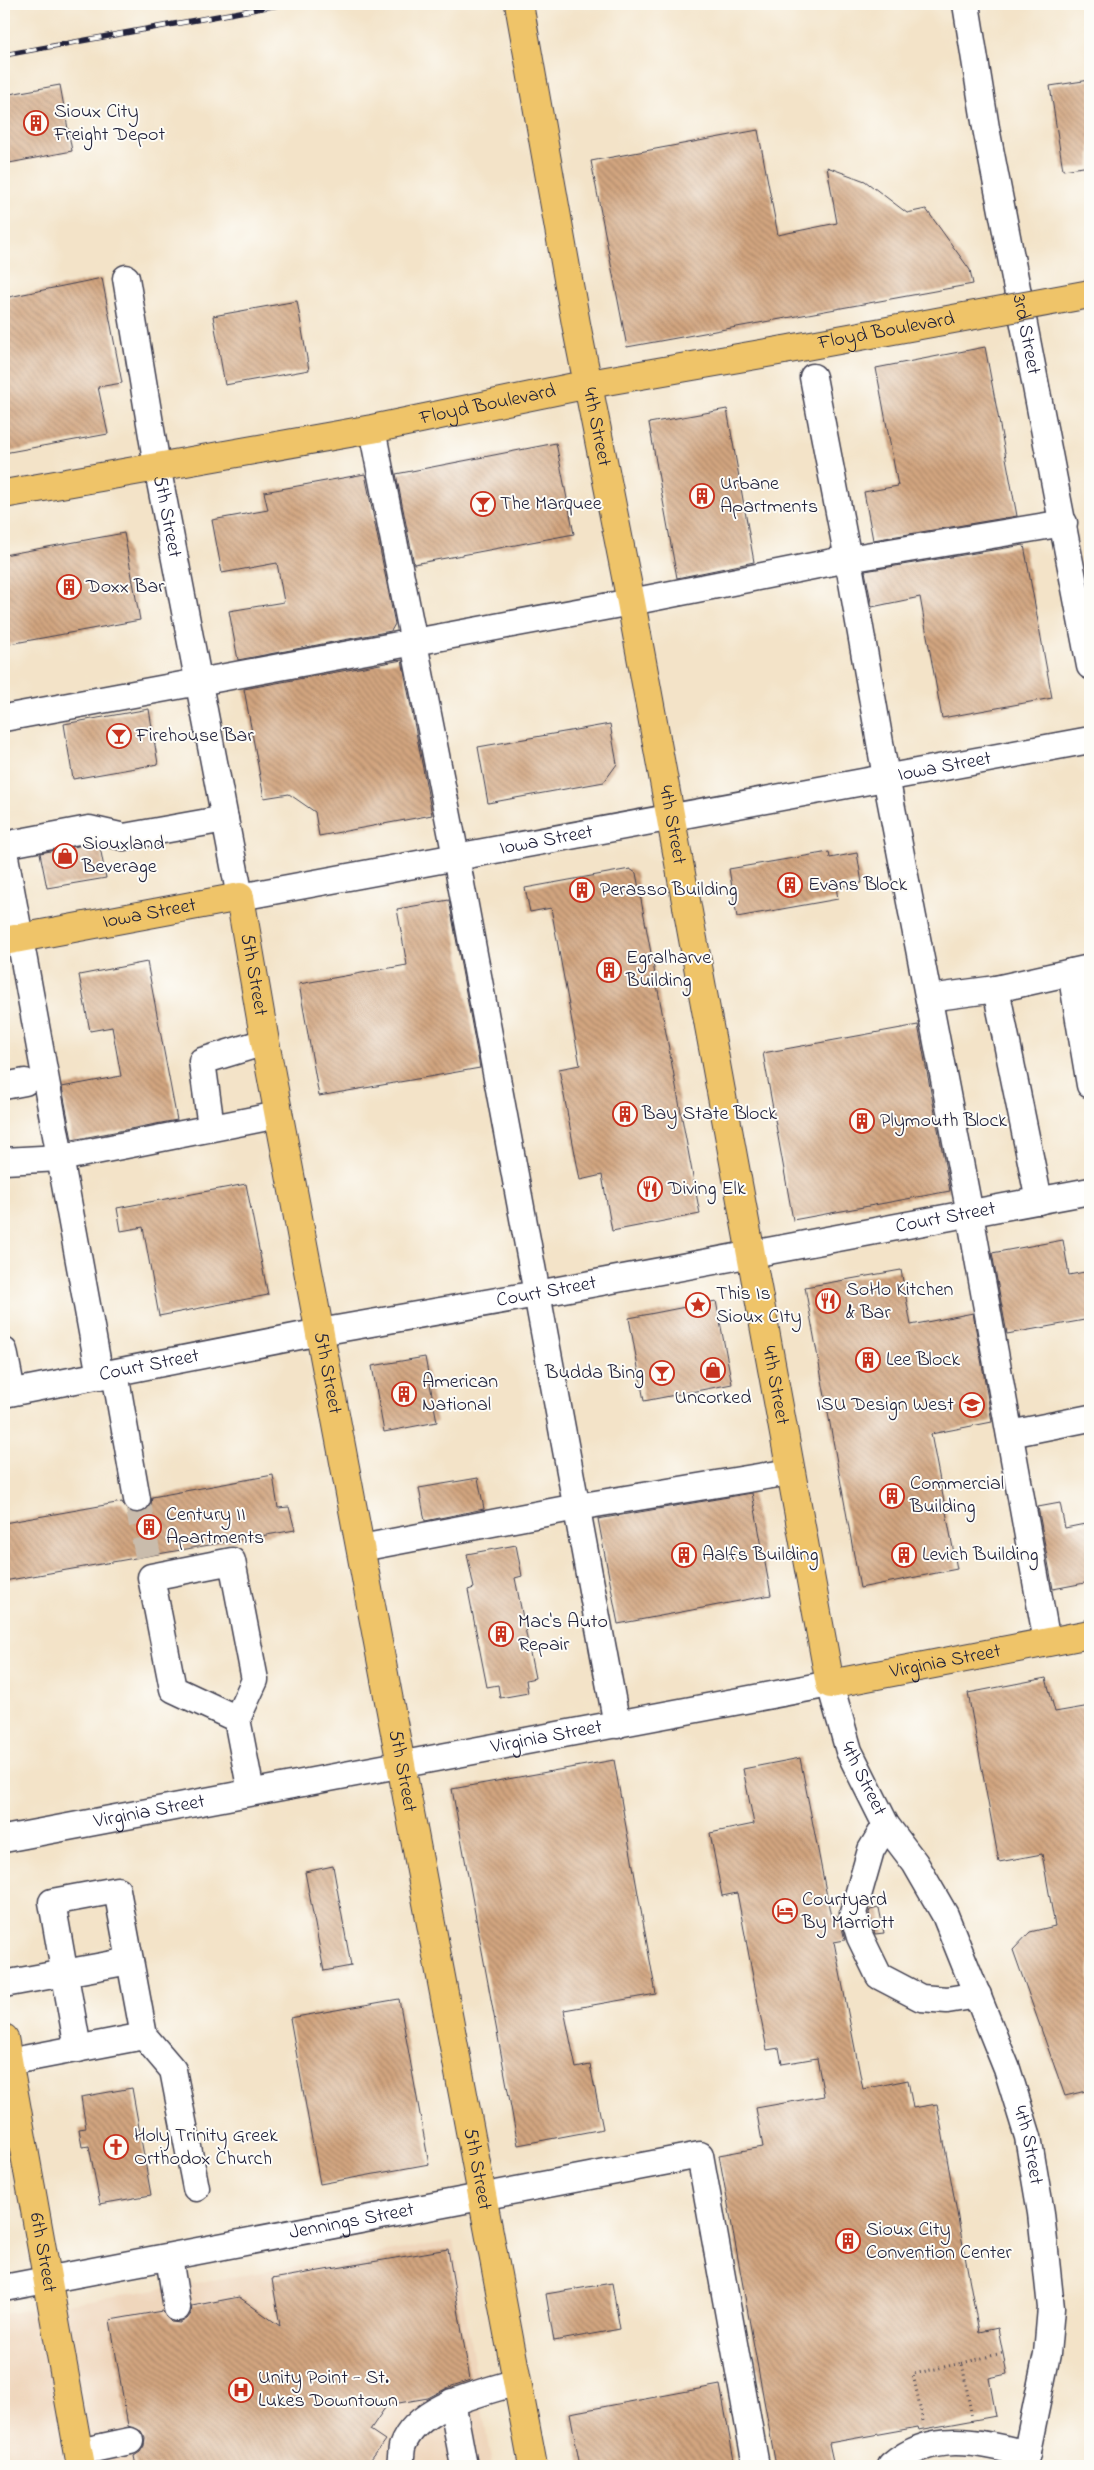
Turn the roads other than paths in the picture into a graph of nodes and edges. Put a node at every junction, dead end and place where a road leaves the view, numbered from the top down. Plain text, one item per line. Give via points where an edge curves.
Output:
1 (519, 4) edge
2 (966, 4) edge
3 (126, 278) dead end
4 (1090, 294) edge
5 (812, 377) dead end
6 (590, 384) junction
7 (372, 429) junction
8 (157, 466) junction
9 (4, 494) edge
10 (1064, 523) junction
11 (848, 559) junction
12 (631, 602) junction
13 (414, 642) junction
14 (1090, 666) edge
15 (198, 681) junction
16 (4, 718) edge
17 (1090, 740) edge
18 (886, 777) junction
19 (669, 817) junction
20 (225, 819) junction
21 (4, 845) edge
22 (4, 851) edge
23 (456, 857) junction
24 (240, 897) junction
25 (12, 939) edge
26 (1080, 970) edge
27 (996, 989) junction
28 (929, 998) junction
29 (264, 1042) junction
30 (1090, 1085) edge
31 (278, 1114) junction
32 (211, 1127) junction
33 (60, 1158) junction
34 (4, 1161) edge
35 (1090, 1191) edge
36 (1039, 1200) junction
37 (970, 1214) junction
38 (751, 1254) junction
39 (537, 1294) junction
40 (320, 1332) junction
41 (4, 1351) edge
42 (108, 1375) junction
43 (8, 1393) edge
44 (1090, 1418) edge
45 (1010, 1434) junction
46 (790, 1472) junction
47 (137, 1499) tunnel mouth
48 (577, 1507) junction
49 (361, 1548) junction
50 (1090, 1634) edge
51 (1047, 1642) junction
52 (830, 1684) junction
53 (237, 1719) junction
54 (617, 1725) junction
55 (402, 1764) junction
56 (250, 1792) junction
57 (886, 1825) junction
58 (4, 1839) edge
59 (130, 1961) junction
60 (66, 1973) junction
61 (4, 1984) edge
62 (978, 1995) junction
63 (144, 2036) junction
64 (78, 2049) junction
65 (6, 2050) edge
66 (196, 2188) dead end
67 (483, 2197) junction
68 (169, 2257) junction
69 (49, 2280) junction
70 (4, 2288) edge
71 (177, 2308) dead end
72 (517, 2382) junction
73 (452, 2402) junction
74 (130, 2441) dead end
75 (80, 2459) edge
76 (1025, 2460) edge
77 (400, 2466) edge
78 (464, 2466) edge
79 (533, 2466) edge
80 (756, 2466) edge
81 (891, 2466) edge

1 - 6 main road, 4th Street via 576,324
2 - 10 street, 3rd Street via 986,128
3 - 8 street, 5th Street
4 - 6 main road, Floyd Boulevard, bridge
5 - 11 street
6 - 7 main road, Floyd Boulevard
6 - 12 main road, 4th Street
7 - 8 main road, Floyd Boulevard
7 - 13 street
8 - 9 main road, Floyd Boulevard
8 - 15 street, 5th Street
10 - 11 street
10 - 14 street, 3rd Street
11 - 12 street
11 - 18 street
12 - 13 street
12 - 19 main road, 4th Street
13 - 15 street
13 - 23 street
15 - 16 street
15 - 20 street, 5th Street
17 - 18 street, Iowa Street
18 - 19 street, Iowa Street
18 - 28 street
19 - 23 street, Iowa Street
19 - 38 main road, 4th Street
20 - 21 street via 124,838 89,829
20 - 24 street, 5th Street
22 - 25 street
23 - 24 street, Iowa Street
23 - 39 street
24 - 25 main road, Iowa Street
24 - 29 main road, 5th Street
25 - 33 street
26 - 27 street
26 - 30 street
27 - 28 street
27 - 36 street
28 - 37 street
29 - 31 main road, 5th Street
29 - 32 street via 202,1060
31 - 32 street
31 - 40 main road, 5th Street
32 - 33 street
33 - 34 street
33 - 42 street
35 - 36 street, Court Street
36 - 37 street, Court Street
37 - 38 street, Court Street
37 - 45 street
38 - 39 street, Court Street
38 - 46 main road, 4th Street
39 - 40 street, Court Street
39 - 48 street
40 - 42 street, Court Street
40 - 49 main road, 5th Street
41 - 43 street
42 - 43 street, Court Street
42 - 47 street
44 - 45 street
45 - 51 street
46 - 48 street
46 - 52 main road, 4th Street
48 - 49 street
48 - 54 street
49 - 55 main road, 5th Street
50 - 51 main road, Virginia Street
51 - 52 main road, Virginia Street
52 - 54 street, Virginia Street
52 - 57 street, 4th Street via 849,1751
53 - 53 street via 173,1689 149,1566 232,1562 255,1680
53 - 56 street
54 - 55 street, Virginia Street
55 - 56 street, Virginia Street
55 - 67 main road, 5th Street
56 - 58 street, Virginia Street
57 - 62 street, 4th Street via 915,1863 945,1915
57 - 62 street via 871,1850 853,1913 860,1937 879,1976 921,1998 947,2000
59 - 60 street
59 - 60 street via 117,1890 52,1902
59 - 63 street
60 - 61 street
60 - 64 street
62 - 76 street, 4th Street via 1007,2069 1028,2137 1041,2213 1051,2308 1047,2354
63 - 64 street
63 - 66 street via 173,2070
64 - 65 street
65 - 69 main road, 6th Street
67 - 68 street, Jennings Street
67 - 72 main road, 5th Street
67 - 80 street, Jennings Street via 700,2155
68 - 69 street, Jennings Street
68 - 71 street
69 - 70 street, Jennings Street
69 - 75 main road, 6th Street
72 - 73 street
72 - 79 main road, 5th Street
73 - 77 street via 416,2424 402,2447
73 - 78 street
74 - 75 street
76 - 81 street via 975,2442 943,2443 908,2452

